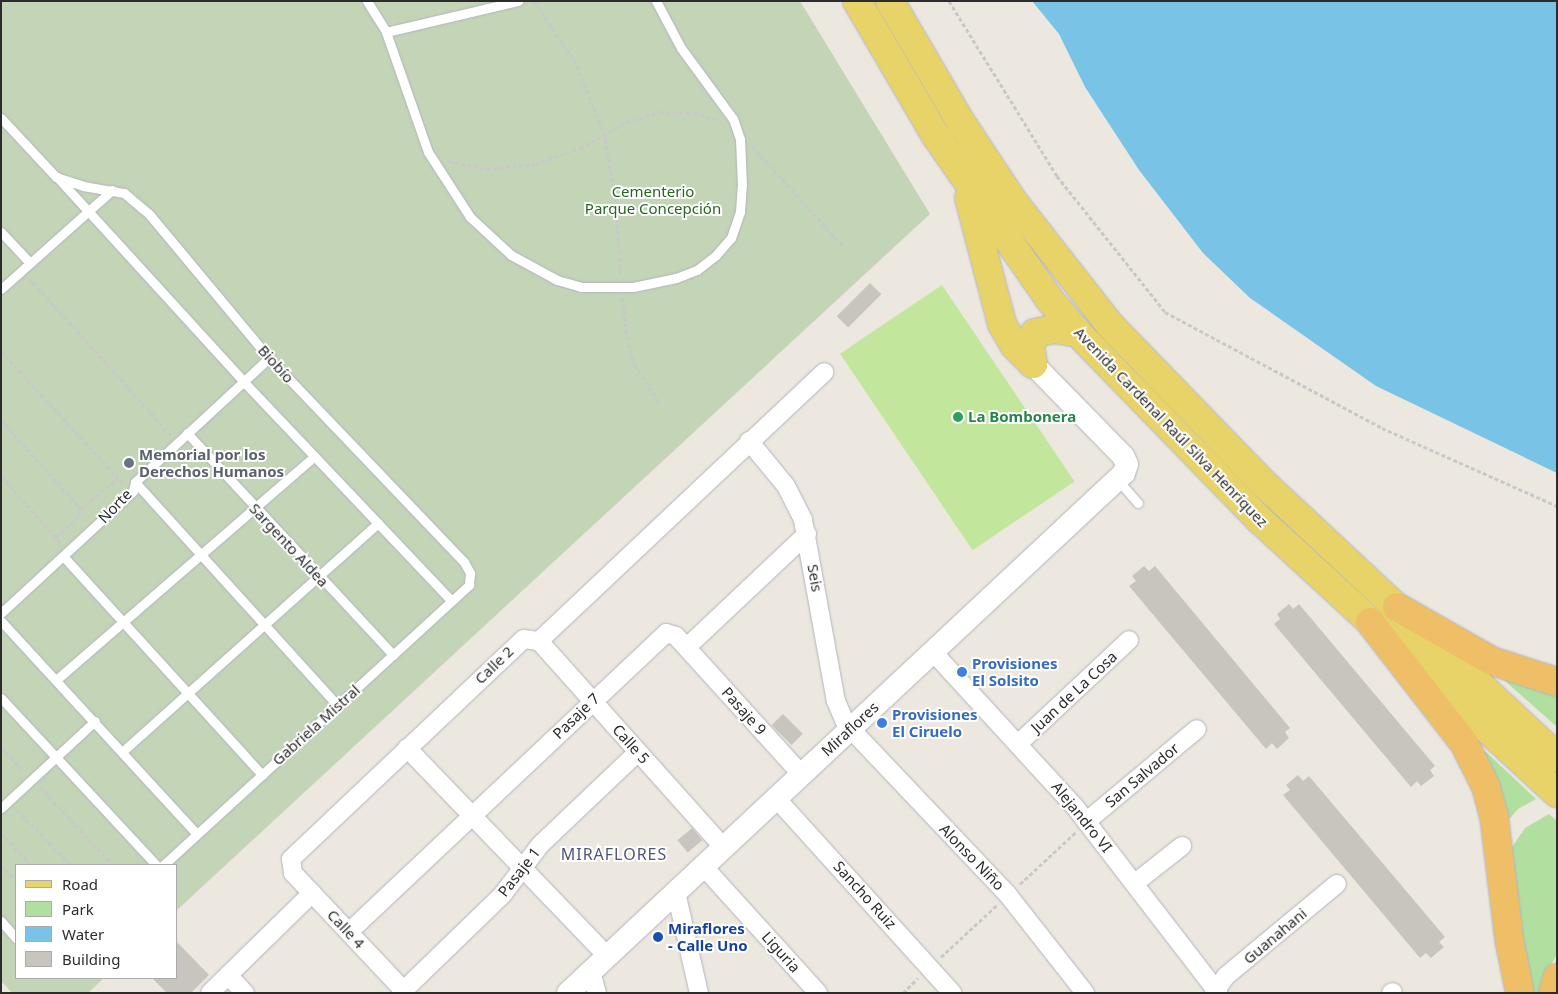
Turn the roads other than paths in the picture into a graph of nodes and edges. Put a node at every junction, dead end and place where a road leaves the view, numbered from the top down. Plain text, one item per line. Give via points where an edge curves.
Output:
1 (367, 1) edge
2 (518, 1) edge
3 (656, 1) edge
4 (857, 1) edge
5 (890, 1) edge
6 (386, 32) junction
7 (1, 118) edge
8 (56, 177) junction
9 (964, 177) junction
10 (112, 190) junction
11 (87, 212) junction
12 (1, 232) edge
13 (30, 263) junction
14 (1, 289) edge
15 (1078, 333) junction
16 (270, 358) junction
17 (1033, 364) junction
18 (824, 372) dead end
19 (243, 381) junction
20 (187, 433) junction
21 (749, 440) junction
22 (315, 456) junction
23 (1122, 472) junction
24 (134, 486) junction
25 (1138, 503) dead end
26 (255, 507) junction
27 (378, 523) junction
28 (807, 534) junction
29 (66, 553) junction
30 (200, 554) junction
31 (318, 576) junction
32 (469, 585) joint
33 (452, 601) junction
34 (1397, 607) junction
35 (1, 613) edge
36 (1, 622) edge
37 (1370, 622) junction
38 (123, 623) junction
39 (265, 624) junction
40 (1129, 640) dead end
41 (539, 641) junction
42 (686, 647) junction
43 (932, 652) junction
44 (393, 655) junction
45 (56, 680) junction
46 (1557, 682) edge
47 (188, 694) junction
48 (1, 698) edge
49 (592, 700) junction
50 (338, 706) junction
51 (95, 721) junction
52 (1197, 729) dead end
53 (849, 730) junction
54 (1018, 744) junction
55 (408, 748) junction
56 (123, 751) junction
57 (638, 752) junction
58 (1557, 756) edge
59 (56, 757) junction
60 (801, 774) junction
61 (262, 775) junction
62 (1557, 793) edge
63 (776, 798) junction
64 (1, 808) edge
65 (472, 815) junction
66 (1087, 821) junction
67 (197, 834) junction
68 (1182, 846) dead end
69 (724, 847) junction
70 (155, 864) edge
71 (164, 864) edge
72 (290, 864) joint
73 (703, 866) junction
74 (522, 869) junction
75 (1134, 883) junction
76 (1337, 884) dead end
77 (676, 892) junction
78 (312, 893) junction
79 (1, 921) edge
80 (349, 932) junction
81 (15, 937) edge
82 (599, 964) junction
83 (228, 975) junction
84 (1557, 978) edge
85 (404, 992) edge
86 (1216, 992) edge
87 (210, 993) edge
88 (245, 993) edge
89 (568, 993) edge
90 (597, 993) edge
91 (699, 993) edge
92 (818, 993) edge
93 (952, 993) edge
94 (1085, 993) edge
95 (1520, 993) edge
96 (1553, 993) edge

1 - 6 lane
2 - 6 lane
3 - 6 lane via 680,48 723,103 737,130 743,159 740,212 731,238 716,256 697,270 652,285 581,288 557,280 511,255 470,217 428,152
4 - 9 main road, Avenida Cardenal Raúl Silva Henríquez via 936,136
5 - 34 main road, Avenida Cardenal Raúl Silva Henríquez via 985,159 1076,285 1215,437
7 - 8 lane, Biobío
8 - 10 lane, Biobío via 83,186
8 - 11 lane, Biobío
9 - 15 main road, Avenida Cardenal Raúl Silva Henríquez via 1050,300
9 - 17 main road via 1002,324 1014,345
10 - 11 lane
10 - 16 lane, Biobío via 124,193 149,214
11 - 13 lane
11 - 19 lane, Biobío
12 - 13 lane
13 - 14 lane
15 - 17 main road via 1054,329 1035,333 1030,346
15 - 37 main road, Avenida Cardenal Raúl Silva Henríquez via 1214,474
16 - 19 lane, Norte
16 - 32 lane, Biobío via 464,562 470,573
17 - 23 street via 1123,456
18 - 21 street
19 - 20 lane, Norte
19 - 22 lane, Biobío
20 - 24 lane, Norte
20 - 26 lane, Sargento Aldea
21 - 28 street, Seis via 790,492
21 - 41 street
22 - 26 lane
22 - 27 lane, Biobío
23 - 25 lane
23 - 43 street, Miraflores
24 - 29 lane, Norte
24 - 30 lane
26 - 30 lane
26 - 31 lane, Sargento Aldea
27 - 31 lane
27 - 33 lane, Biobío
28 - 42 street
28 - 53 street, Seis via 836,701
29 - 35 lane, Norte
29 - 38 lane
30 - 38 lane
30 - 39 lane
31 - 39 lane
31 - 44 lane, Sargento Aldea
32 - 33 lane, Gabriela Mistral
33 - 44 lane, Gabriela Mistral
34 - 46 highway via 1492,661 1526,675
34 - 58 main road, Avenida Cardenal Raúl Silva Henríquez
36 - 45 lane
37 - 62 main road, Avenida Cardenal Raúl Silva Henríquez
37 - 95 highway via 1464,743 1486,787 1494,816 1509,939
38 - 45 lane
38 - 47 lane
39 - 47 lane
39 - 50 lane
40 - 54 street, Juan de La Cosa
41 - 49 street, Calle 5
41 - 55 street, Calle 2 via 528,638 520,641
42 - 49 street, Pasaje 7 via 673,634 662,635
42 - 60 street, Pasaje 9
43 - 53 street, Miraflores
43 - 54 street, Alejandro VI
44 - 50 lane, Gabriela Mistral
45 - 51 lane
47 - 56 lane
47 - 61 lane
48 - 59 lane
49 - 57 street, Calle 5
49 - 65 street, Pasaje 7
50 - 61 lane, Gabriela Mistral
51 - 56 lane
51 - 59 lane
52 - 66 street, San Salvador
53 - 60 street, Miraflores
53 - 94 street, Alonso Niño via 1008,895
54 - 66 street, Alejandro VI
55 - 65 street
55 - 72 street, Calle 2 via 294,854
56 - 67 lane
57 - 69 street, Calle 5
57 - 74 street, Pasaje 1 via 540,845
59 - 64 lane
59 - 70 lane
60 - 63 street, Miraflores
61 - 67 lane, Gabriela Mistral
63 - 69 street, Miraflores
63 - 93 street, Sancho Ruiz
65 - 74 street
65 - 80 street, Pasaje 7
66 - 75 street, Alejandro VI
67 - 71 lane, Gabriela Mistral
68 - 75 street
69 - 73 street, Miraflores
72 - 78 street, Calle 4 via 293,873
73 - 77 street, Miraflores
73 - 92 street, Liguria
74 - 82 street
74 - 85 street, Pasaje 1 via 503,894
75 - 86 street, Alejandro VI
76 - 86 street, Guanahani via 1226,976
77 - 82 street, Miraflores
77 - 91 street
78 - 80 street, Calle 4
78 - 83 street
79 - 81 lane
80 - 85 street, Calle 4
82 - 89 street, Miraflores
82 - 90 street
83 - 87 street
83 - 88 street
84 - 96 highway

